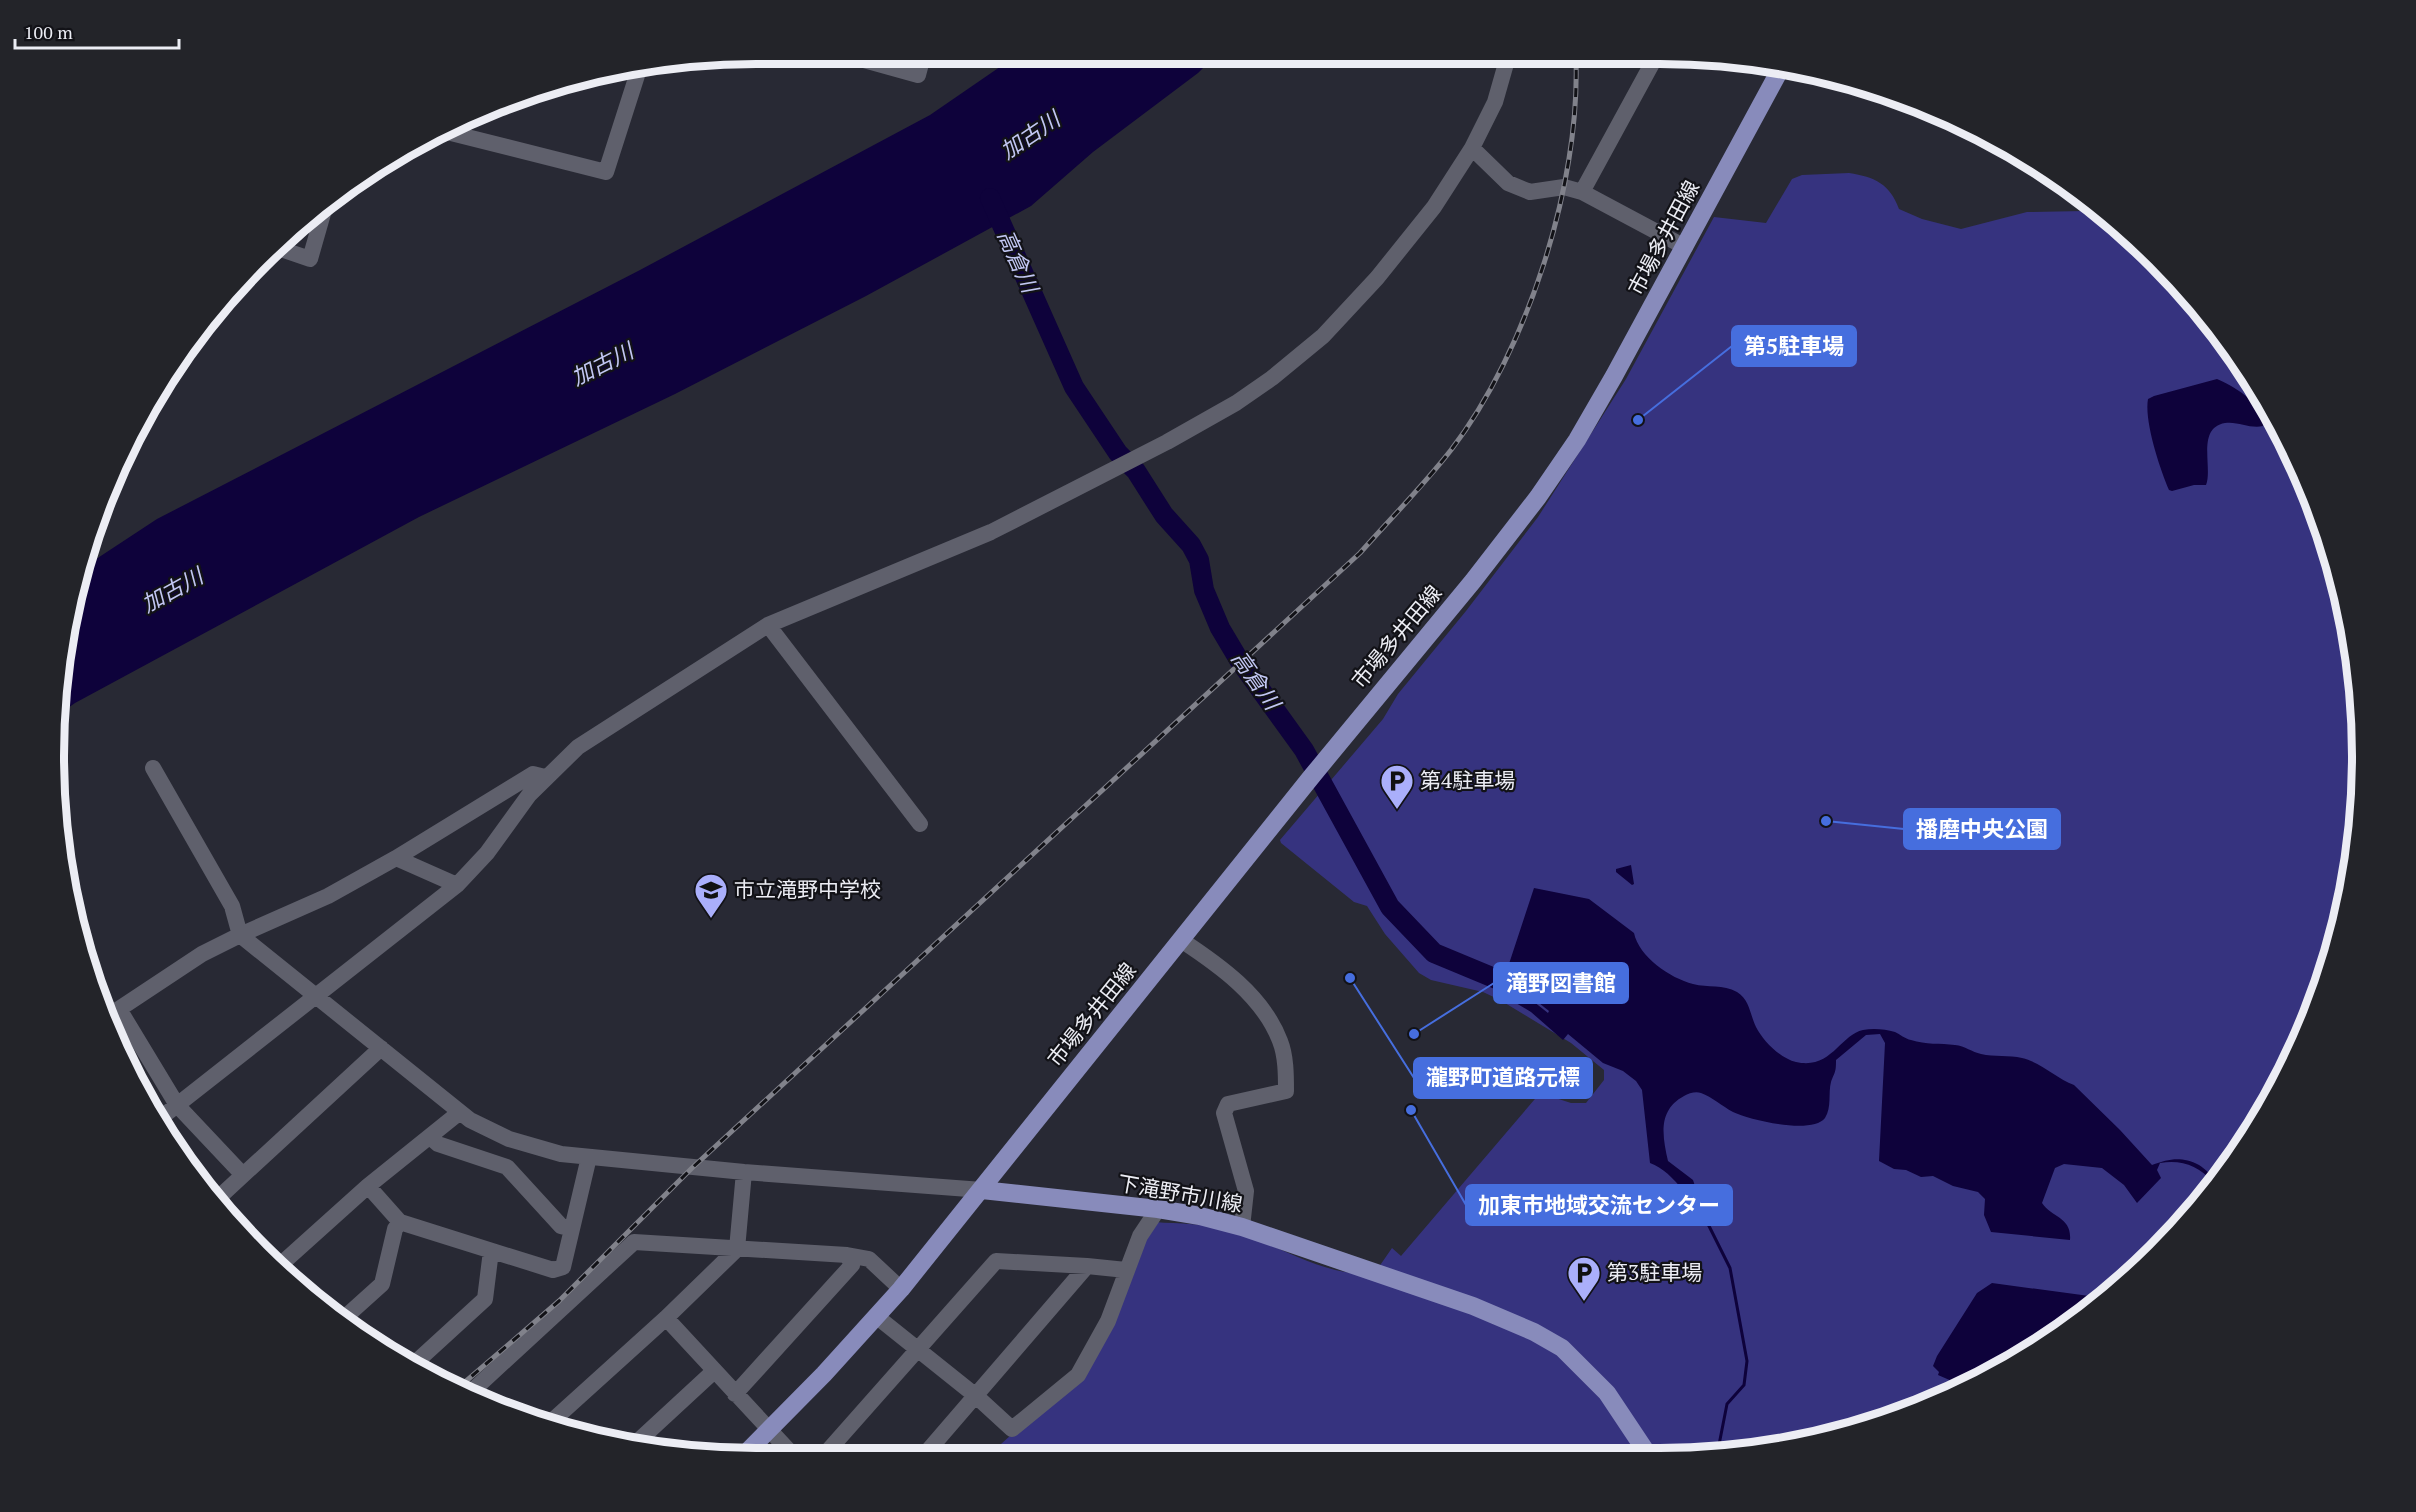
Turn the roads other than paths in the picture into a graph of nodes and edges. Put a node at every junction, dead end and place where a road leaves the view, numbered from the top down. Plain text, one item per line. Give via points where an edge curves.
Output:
1 (878, 64) edge
2 (921, 64) edge
3 (1507, 64) edge
4 (1652, 64) edge
5 (637, 75) edge
6 (1777, 75) edge
7 (455, 134) edge
8 (1472, 147) junction
9 (1582, 192) junction
10 (322, 218) edge
11 (1685, 247) junction
12 (285, 250) edge
13 (768, 625) junction
14 (153, 768) dead end
15 (545, 777) junction
16 (920, 824) dead end
17 (396, 858) junction
18 (457, 885) junction
19 (240, 935) junction
20 (1180, 940) junction
21 (316, 996) junction
22 (114, 1012) edge
23 (116, 1019) edge
24 (381, 1048) junction
25 (177, 1105) junction
26 (460, 1112) junction
27 (165, 1115) edge
28 (430, 1137) junction
29 (589, 1158) junction
30 (744, 1172) junction
31 (243, 1175) junction
32 (368, 1186) junction
33 (982, 1190) junction
34 (222, 1195) edge
35 (1158, 1209) junction
36 (400, 1222) junction
37 (1242, 1227) junction
38 (572, 1229) junction
39 (737, 1249) junction
40 (491, 1251) junction
41 (848, 1255) junction
42 (284, 1261) edge
43 (1087, 1266) junction
44 (1126, 1270) junction
45 (901, 1289) junction
46 (348, 1314) edge
47 (876, 1316) junction
48 (666, 1318) junction
49 (918, 1349) junction
50 (419, 1360) edge
51 (713, 1372) junction
52 (476, 1388) edge
53 (735, 1394) junction
54 (976, 1396) junction
55 (556, 1418) edge
56 (770, 1429) junction
57 (642, 1438) edge
58 (751, 1448) edge
59 (787, 1448) edge
60 (830, 1448) edge
61 (930, 1448) edge
62 (1644, 1448) edge

1 - 2 street via 918,75
3 - 8 street via 1495,102
4 - 9 street
5 - 7 street via 606,172
6 - 11 main road, 市場多井田線
8 - 9 street via 1508,183 1530,192 1564,187
8 - 13 street via 1434,207 1331,328 1236,403 992,532
9 - 11 street
10 - 12 street via 310,259
11 - 20 main road, 市場多井田線 via 1577,440 1538,496
13 - 15 street via 578,747
13 - 16 street
14 - 19 street via 227,897
15 - 17 street via 533,774
15 - 18 street
17 - 18 street
17 - 19 street via 328,896
18 - 21 street
19 - 21 street
19 - 22 street via 202,954
20 - 33 main road, 市場多井田線
20 - 37 street via 1244,988 1281,1041 1286,1091 1228,1104 1224,1113 1246,1191
21 - 24 street
21 - 25 street
23 - 25 street
24 - 26 street
24 - 31 street
25 - 27 street
25 - 31 street
26 - 28 street
26 - 29 street via 509,1138
28 - 32 street
28 - 38 street via 438,1144 507,1167 561,1226
29 - 30 street
29 - 38 street
30 - 33 street
30 - 39 street
31 - 34 street
32 - 36 street
32 - 42 street
33 - 35 main road, 下滝野市川線
33 - 45 main road
35 - 37 main road, 下滝野市川線
35 - 44 street via 1140,1236
36 - 40 street
36 - 46 street via 382,1284
37 - 62 main road, 下滝野市川線 via 1473,1306 1534,1332 1562,1348 1607,1393
38 - 40 street via 563,1267 553,1270
39 - 41 street
39 - 48 street
39 - 52 street via 634,1242
40 - 50 street via 485,1299
41 - 45 street via 869,1259
41 - 53 street via 852,1265
43 - 44 street
43 - 49 street via 996,1261
43 - 54 street
44 - 54 street via 1108,1321 1078,1375 1012,1429
45 - 47 main road
47 - 49 street
47 - 56 main road
48 - 51 street
48 - 55 street
49 - 54 street
49 - 60 street
51 - 53 street
51 - 57 street
53 - 56 street
54 - 61 street
56 - 58 main road
56 - 59 street

